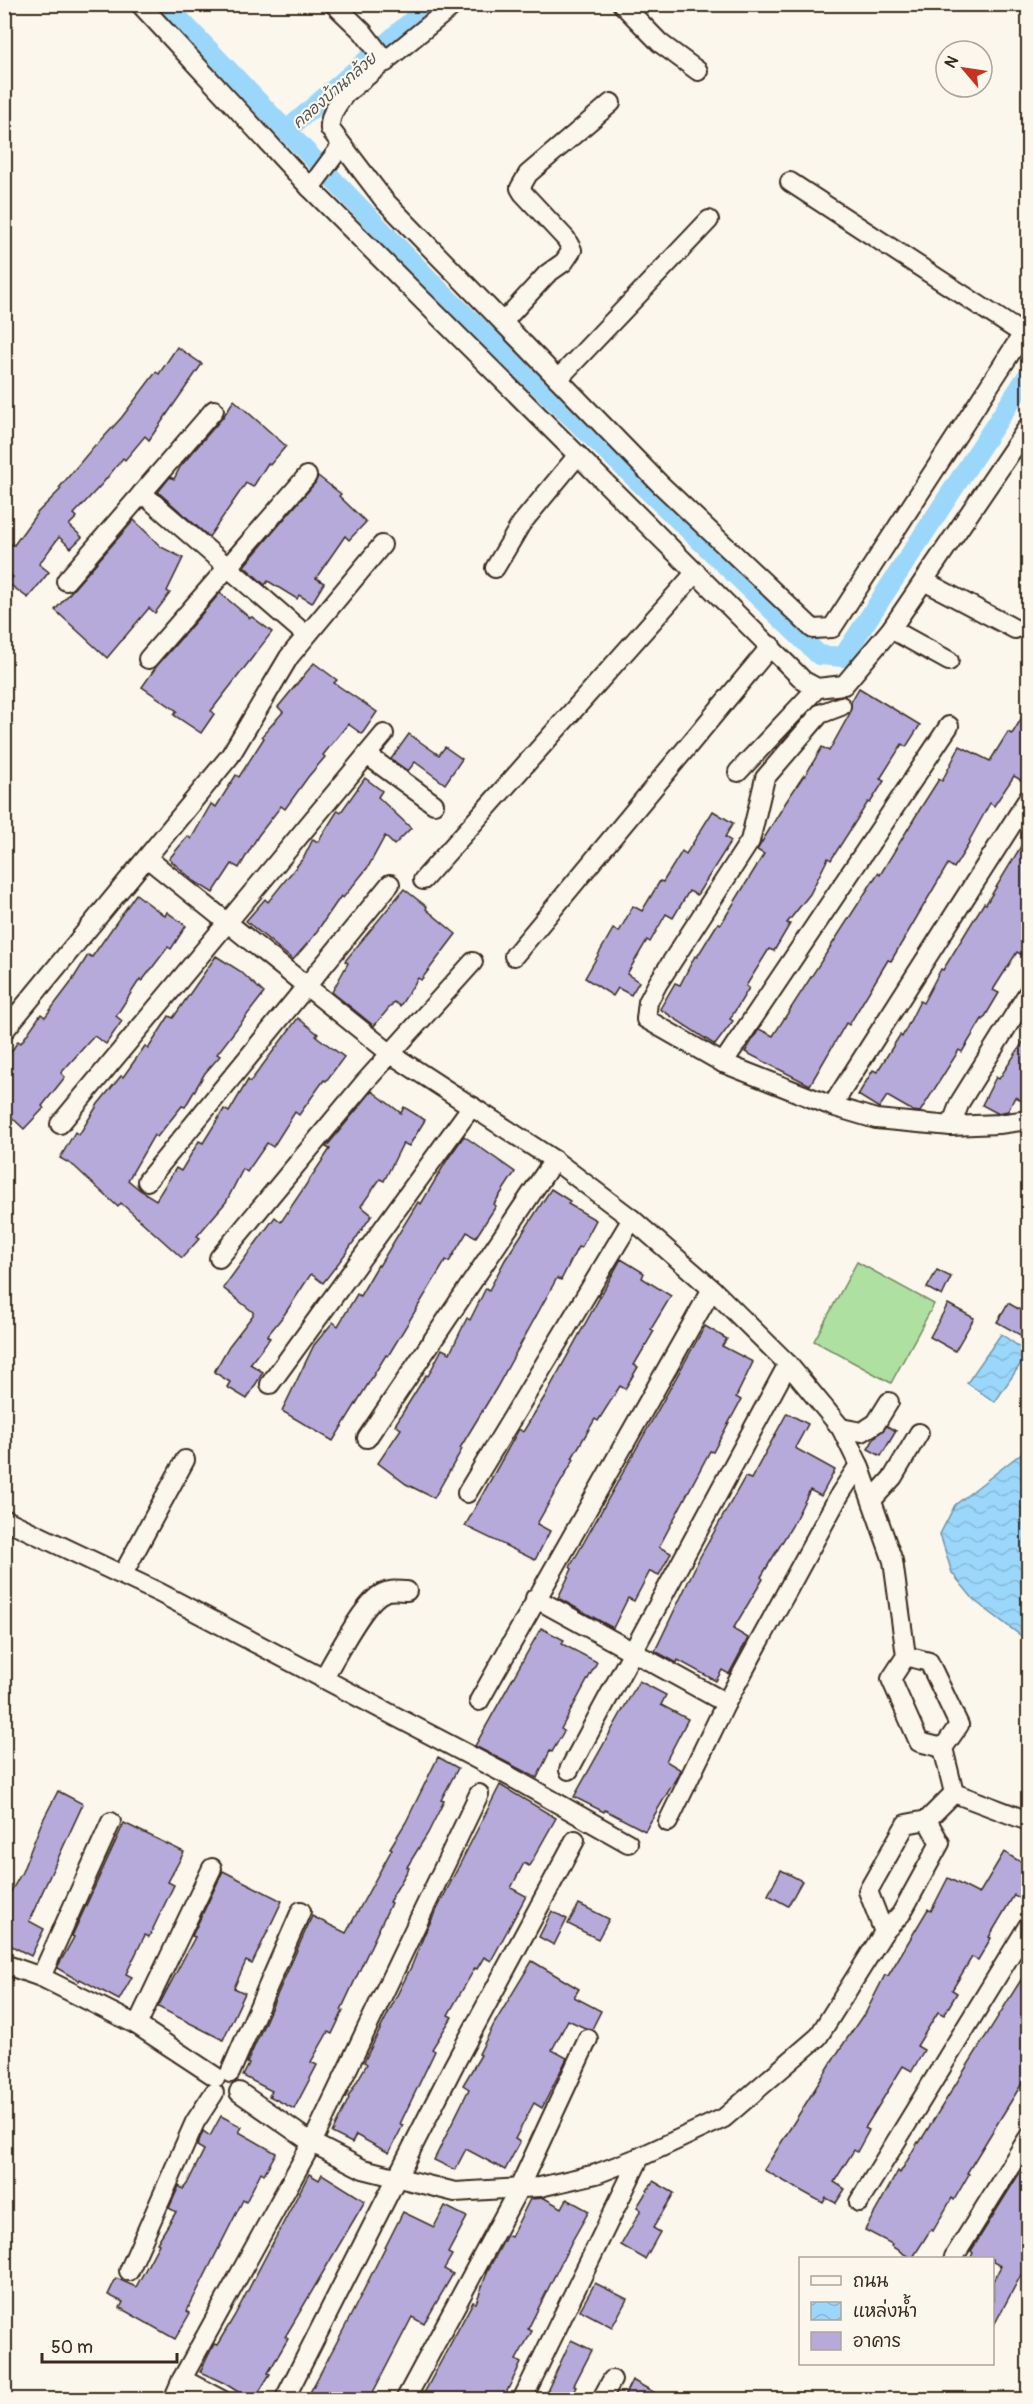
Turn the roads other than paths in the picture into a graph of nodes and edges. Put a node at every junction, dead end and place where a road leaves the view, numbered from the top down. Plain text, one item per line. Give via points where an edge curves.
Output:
1 (140, 4) edge
2 (334, 4) edge
3 (455, 4) edge
4 (622, 4) edge
5 (383, 58) junction
6 (698, 71) dead end
7 (611, 103) dead end
8 (342, 145) junction
9 (790, 182) dead end
10 (312, 186) junction
11 (709, 220) dead end
12 (503, 322) junction
13 (1026, 330) edge
14 (558, 380) junction
15 (214, 410) dead end
16 (1029, 427) edge
17 (578, 455) junction
18 (307, 476) dead end
19 (142, 493) junction
20 (382, 545) dead end
21 (227, 567) junction
22 (495, 568) dead end
23 (696, 572) junction
24 (66, 580) dead end
25 (924, 581) junction
26 (891, 629) junction
27 (1015, 629) dead end
28 (306, 635) junction
29 (771, 646) junction
30 (148, 659) dead end
31 (949, 661) dead end
32 (817, 688) junction
33 (841, 706) dead end
34 (949, 726) dead end
35 (384, 734) dead end
36 (367, 755) junction
37 (738, 772) dead end
38 (1029, 799) edge
39 (434, 804) dead end
40 (147, 858) junction
41 (423, 880) dead end
42 (390, 884) dead end
43 (226, 924) junction
44 (514, 956) dead end
45 (473, 962) dead end
46 (306, 987) junction
47 (1029, 993) edge
48 (4, 1031) edge
49 (391, 1054) junction
50 (723, 1063) junction
51 (472, 1106) junction
52 (832, 1106) junction
53 (1029, 1120) edge
54 (60, 1124) dead end
55 (951, 1126) junction
56 (554, 1160) junction
57 (147, 1181) dead end
58 (632, 1219) junction
59 (219, 1258) dead end
60 (712, 1289) junction
61 (789, 1364) junction
62 (270, 1384) dead end
63 (889, 1402) dead end
64 (841, 1428) junction
65 (919, 1433) dead end
66 (367, 1438) dead end
67 (185, 1460) dead end
68 (859, 1465) junction
69 (467, 1494) dead end
70 (872, 1500) junction
71 (4, 1519) edge
72 (123, 1574) junction
73 (407, 1592) dead end
74 (535, 1598) junction
75 (632, 1653) junction
76 (906, 1656) junction
77 (323, 1678) junction
78 (479, 1701) dead end
79 (726, 1703) junction
80 (943, 1748) junction
81 (569, 1770) dead end
82 (954, 1793) junction
83 (479, 1794) dead end
84 (927, 1820) junction
85 (1029, 1821) edge
86 (111, 1822) dead end
87 (668, 1822) dead end
88 (575, 1840) dead end
89 (628, 1843) dead end
90 (212, 1868) dead end
91 (301, 1911) dead end
92 (1029, 1926) edge
93 (884, 1932) junction
94 (4, 1964) edge
95 (41, 1977) junction
96 (137, 2025) junction
97 (588, 2039) dead end
98 (220, 2081) junction
99 (239, 2092) junction
100 (1029, 2138) edge
101 (312, 2143) junction
102 (640, 2157) junction
103 (397, 2177) junction
104 (518, 2190) junction
105 (859, 2202) dead end
106 (954, 2257) edge
107 (129, 2271) dead end
108 (182, 2379) junction
109 (612, 2380) dead end
110 (173, 2400) edge
111 (222, 2400) edge
112 (284, 2400) edge
113 (405, 2400) edge
114 (522, 2400) edge
115 (601, 2400) edge

1 - 10 street
2 - 5 street
3 - 5 street
4 - 6 street via 660,42
5 - 8 street via 334,109 330,129
7 - 12 street via 522,183 523,193 572,250
8 - 10 street
8 - 12 street via 384,200
9 - 13 street
10 - 17 street
11 - 14 street
12 - 14 street
13 - 14 street via 832,628 813,629 659,483
15 - 19 street
16 - 25 street
17 - 22 street via 521,524
17 - 23 street
18 - 21 street
19 - 21 street
19 - 24 street
20 - 28 street
21 - 28 street
21 - 30 street
23 - 29 street
23 - 41 street
25 - 26 street
25 - 27 street
26 - 31 street
26 - 32 street via 844,685
28 - 40 street via 230,756
29 - 32 street via 804,681
29 - 44 street
32 - 37 street
33 - 50 street via 820,714 765,778 750,841 648,1002 646,1019
34 - 50 street
35 - 36 street
36 - 39 street
36 - 43 street
38 - 52 street
40 - 43 street
40 - 48 street
42 - 46 street
43 - 46 street
43 - 54 street
45 - 49 street
46 - 49 street
46 - 57 street
47 - 55 street via 960,1102
49 - 51 street
49 - 59 street
50 - 52 street
51 - 56 street
51 - 62 street
52 - 55 street via 876,1119
53 - 55 street
56 - 58 street
56 - 66 street
58 - 60 street
58 - 69 street
60 - 61 street
60 - 74 street
61 - 64 street
61 - 75 street
63 - 64 street via 876,1423 862,1432
64 - 68 street
65 - 70 street via 894,1477
67 - 72 street
68 - 70 street
68 - 79 street
70 - 76 street via 893,1561
71 - 72 street
72 - 77 street
73 - 77 street via 386,1591 376,1596
74 - 75 street
74 - 78 street
75 - 79 street
75 - 81 street
76 - 80 street via 929,1662 959,1725
76 - 80 street via 891,1679 918,1742
77 - 89 street
79 - 87 street
80 - 82 street
82 - 84 street
82 - 85 street
83 - 101 street
84 - 93 street via 940,1843 901,1914
84 - 93 street via 906,1824 868,1892
86 - 95 street
88 - 103 street
90 - 96 street
91 - 98 street
92 - 105 street
93 - 102 street via 818,2037 724,2118
94 - 95 street
95 - 96 street
96 - 98 street
97 - 104 street
98 - 99 street via 239,2080
98 - 99 street via 225,2100
98 - 107 street via 195,2122
99 - 101 street
100 - 106 street
101 - 103 street via 363,2169
101 - 108 street
102 - 104 street via 596,2174
102 - 114 street
103 - 104 street via 455,2192
103 - 112 street
104 - 113 street
108 - 110 street
108 - 111 street
109 - 115 street

